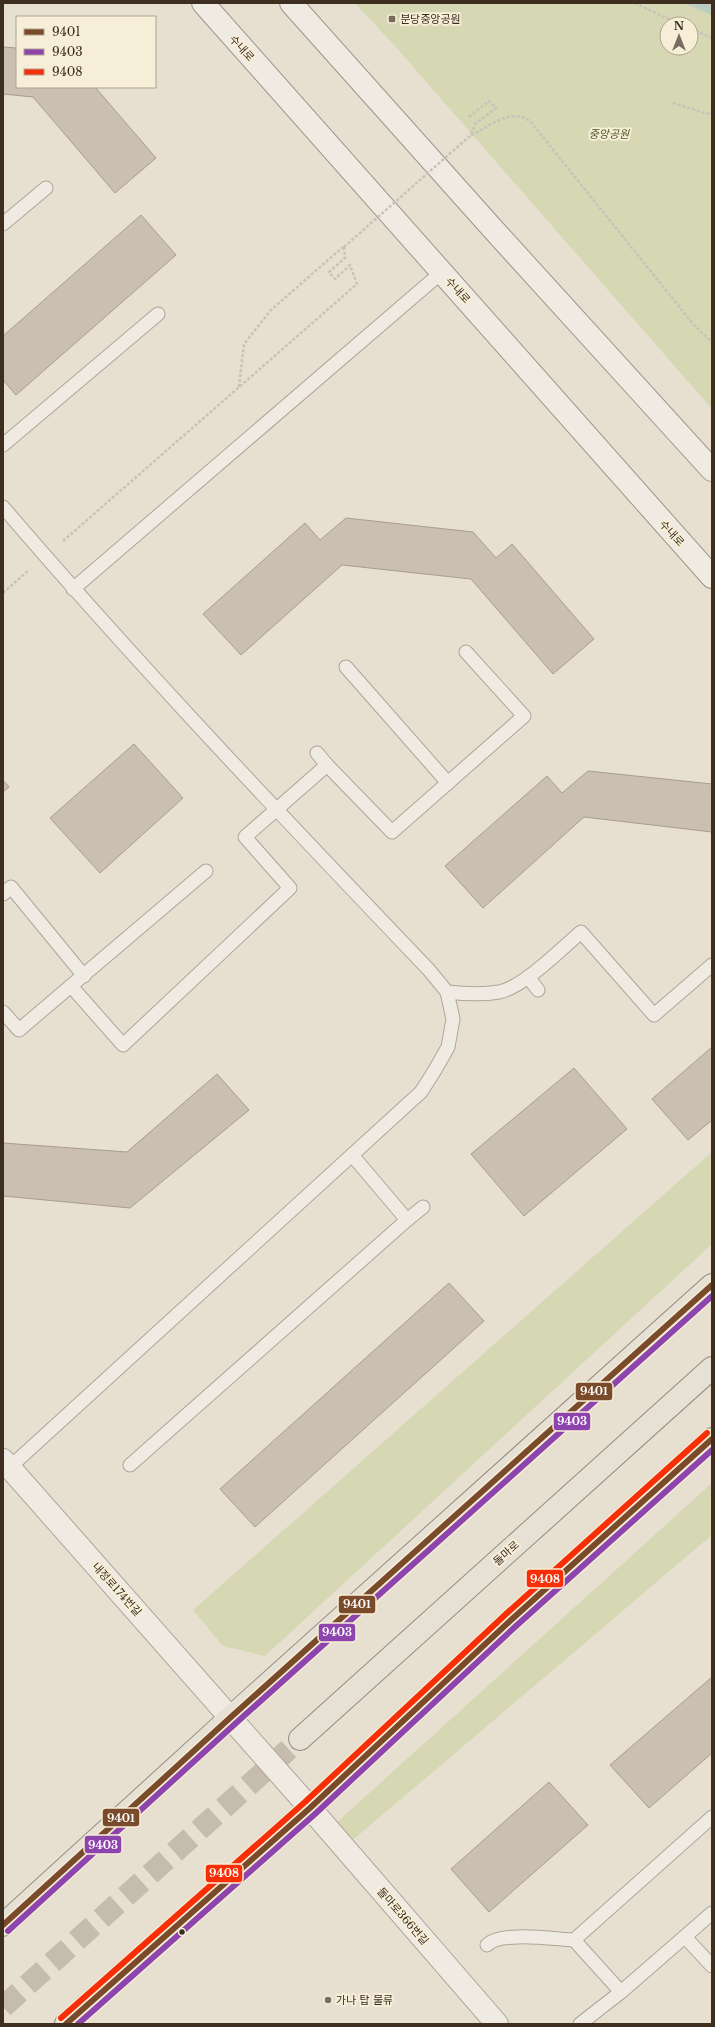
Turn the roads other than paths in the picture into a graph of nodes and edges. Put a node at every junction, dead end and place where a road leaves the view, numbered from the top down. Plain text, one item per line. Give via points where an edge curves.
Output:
1 (203, 3) edge
2 (291, 3) edge
3 (46, 188) dead end
4 (3, 224) edge
5 (442, 272) junction
6 (158, 314) dead end
7 (3, 445) edge
8 (712, 470) edge
9 (3, 507) edge
10 (712, 577) edge
11 (73, 589) junction
12 (466, 652) dead end
13 (346, 667) dead end
14 (317, 753) dead end
15 (327, 765) junction
16 (448, 782) junction
17 (276, 808) junction
18 (206, 871) dead end
19 (3, 894) edge
20 (712, 965) edge
21 (84, 976) junction
22 (528, 977) junction
23 (71, 986) junction
24 (538, 990) dead end
25 (447, 992) junction
26 (3, 1012) edge
27 (352, 1155) junction
28 (423, 1207) dead end
29 (407, 1220) junction
30 (712, 1285) edge
31 (712, 1368) edge
32 (712, 1439) edge
33 (130, 1465) dead end
34 (5, 1467) edge
35 (231, 1717) junction
36 (300, 1739) tunnel mouth
37 (310, 1808) junction
38 (712, 1817) edge
39 (712, 1913) edge
40 (3, 1925) edge
41 (685, 1937) junction
42 (574, 1940) junction
43 (487, 1945) dead end
44 (712, 1966) edge
45 (621, 1992) junction
46 (66, 2024) edge
47 (497, 2024) edge
48 (580, 2024) edge

1 - 5 main road, 수내로
2 - 8 main road
3 - 4 lane
5 - 10 main road, 수내로
5 - 11 lane
6 - 7 lane
9 - 11 lane
11 - 17 lane
12 - 16 lane via 524,716
13 - 16 lane
14 - 15 lane
15 - 16 lane via 392,832
15 - 17 lane
17 - 23 lane via 245,836 290,888 122,1045
17 - 25 lane
18 - 21 lane
19 - 21 lane via 11,887
20 - 22 lane via 654,1015 581,932
21 - 23 lane
22 - 24 lane
22 - 25 lane via 501,992
23 - 26 lane via 19,1030
25 - 27 lane via 453,1019 448,1047 436,1070 421,1092
27 - 29 lane
27 - 34 lane
28 - 29 lane
29 - 33 lane
30 - 35 main road
31 - 36 main road, 돌마로
32 - 37 main road via 511,1620
34 - 35 main road, 내정로174번길
35 - 37 main road, 내정로174번길
35 - 40 main road
37 - 46 main road
37 - 47 main road, 돌마로366번길
38 - 42 lane
39 - 41 lane
41 - 44 lane
41 - 45 lane
42 - 43 lane via 506,1937 492,1940
42 - 45 lane
45 - 48 lane

